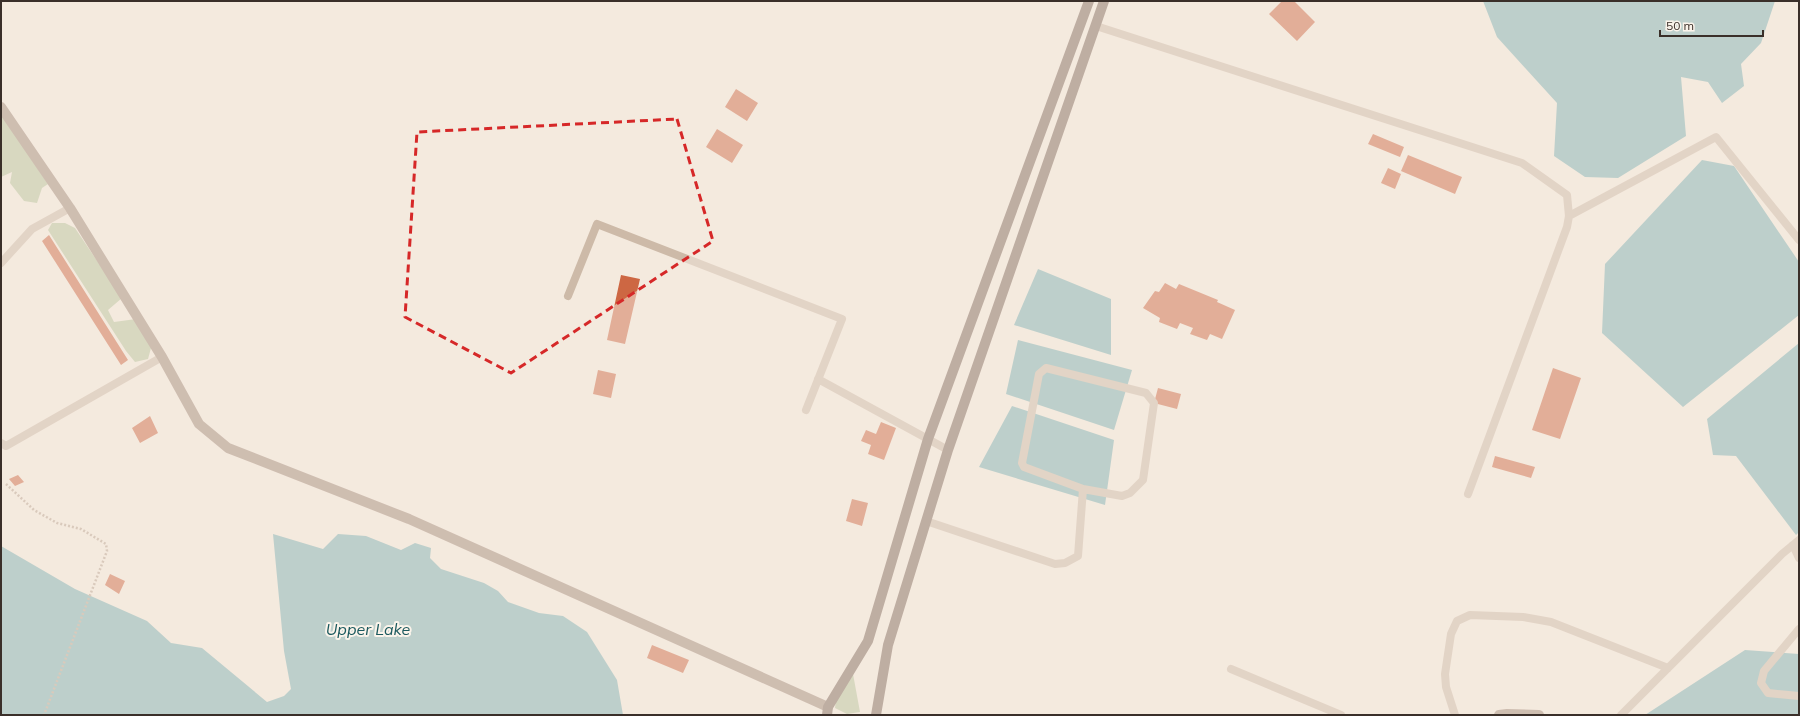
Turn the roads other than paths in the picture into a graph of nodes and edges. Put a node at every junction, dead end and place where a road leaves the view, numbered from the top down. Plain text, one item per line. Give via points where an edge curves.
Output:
1 (1089, 1) edge
2 (1104, 1) edge
3 (1096, 26) junction
4 (1, 108) edge
5 (70, 208) junction
6 (1569, 216) junction
7 (1799, 240) edge
8 (1, 263) edge
9 (568, 296) dead end
10 (162, 357) junction
11 (818, 379) junction
12 (806, 410) dead end
13 (928, 439) junction
14 (1, 443) edge
15 (948, 450) junction
16 (1083, 488) junction
17 (1468, 494) dead end
18 (926, 521) junction
19 (1796, 543) edge
20 (1799, 558) edge
21 (1799, 629) edge
22 (1668, 668) junction
23 (1231, 669) dead end
24 (1799, 696) edge
25 (827, 711) edge
26 (876, 715) edge
27 (1341, 715) edge
28 (1454, 715) edge
29 (1499, 715) edge
30 (1539, 715) edge
31 (1621, 715) edge

1 - 13 main road
2 - 3 main road
3 - 6 lane via 1522,162 1567,195
3 - 15 main road
4 - 5 street
5 - 8 lane via 32,229
5 - 10 street
6 - 7 lane via 1716,136
6 - 17 lane
9 - 11 lane via 597,224 842,320
10 - 14 lane via 6,446
10 - 25 street via 199,424 228,448 410,519
11 - 12 lane
11 - 13 lane
13 - 15 lane
13 - 25 main road via 868,641
15 - 18 main road
16 - 16 lane via 1028,470 1022,463 1039,374 1046,368 1146,393 1154,403 1143,480 1130,493 1122,496
16 - 18 lane via 1078,556 1065,563 1055,564
18 - 26 main road via 888,644
19 - 20 lane
19 - 22 lane
21 - 24 lane via 1764,671 1761,683 1768,693
22 - 28 lane via 1552,622 1523,617 1470,615 1457,621 1451,634 1445,674
22 - 31 lane
23 - 27 lane
29 - 30 street

